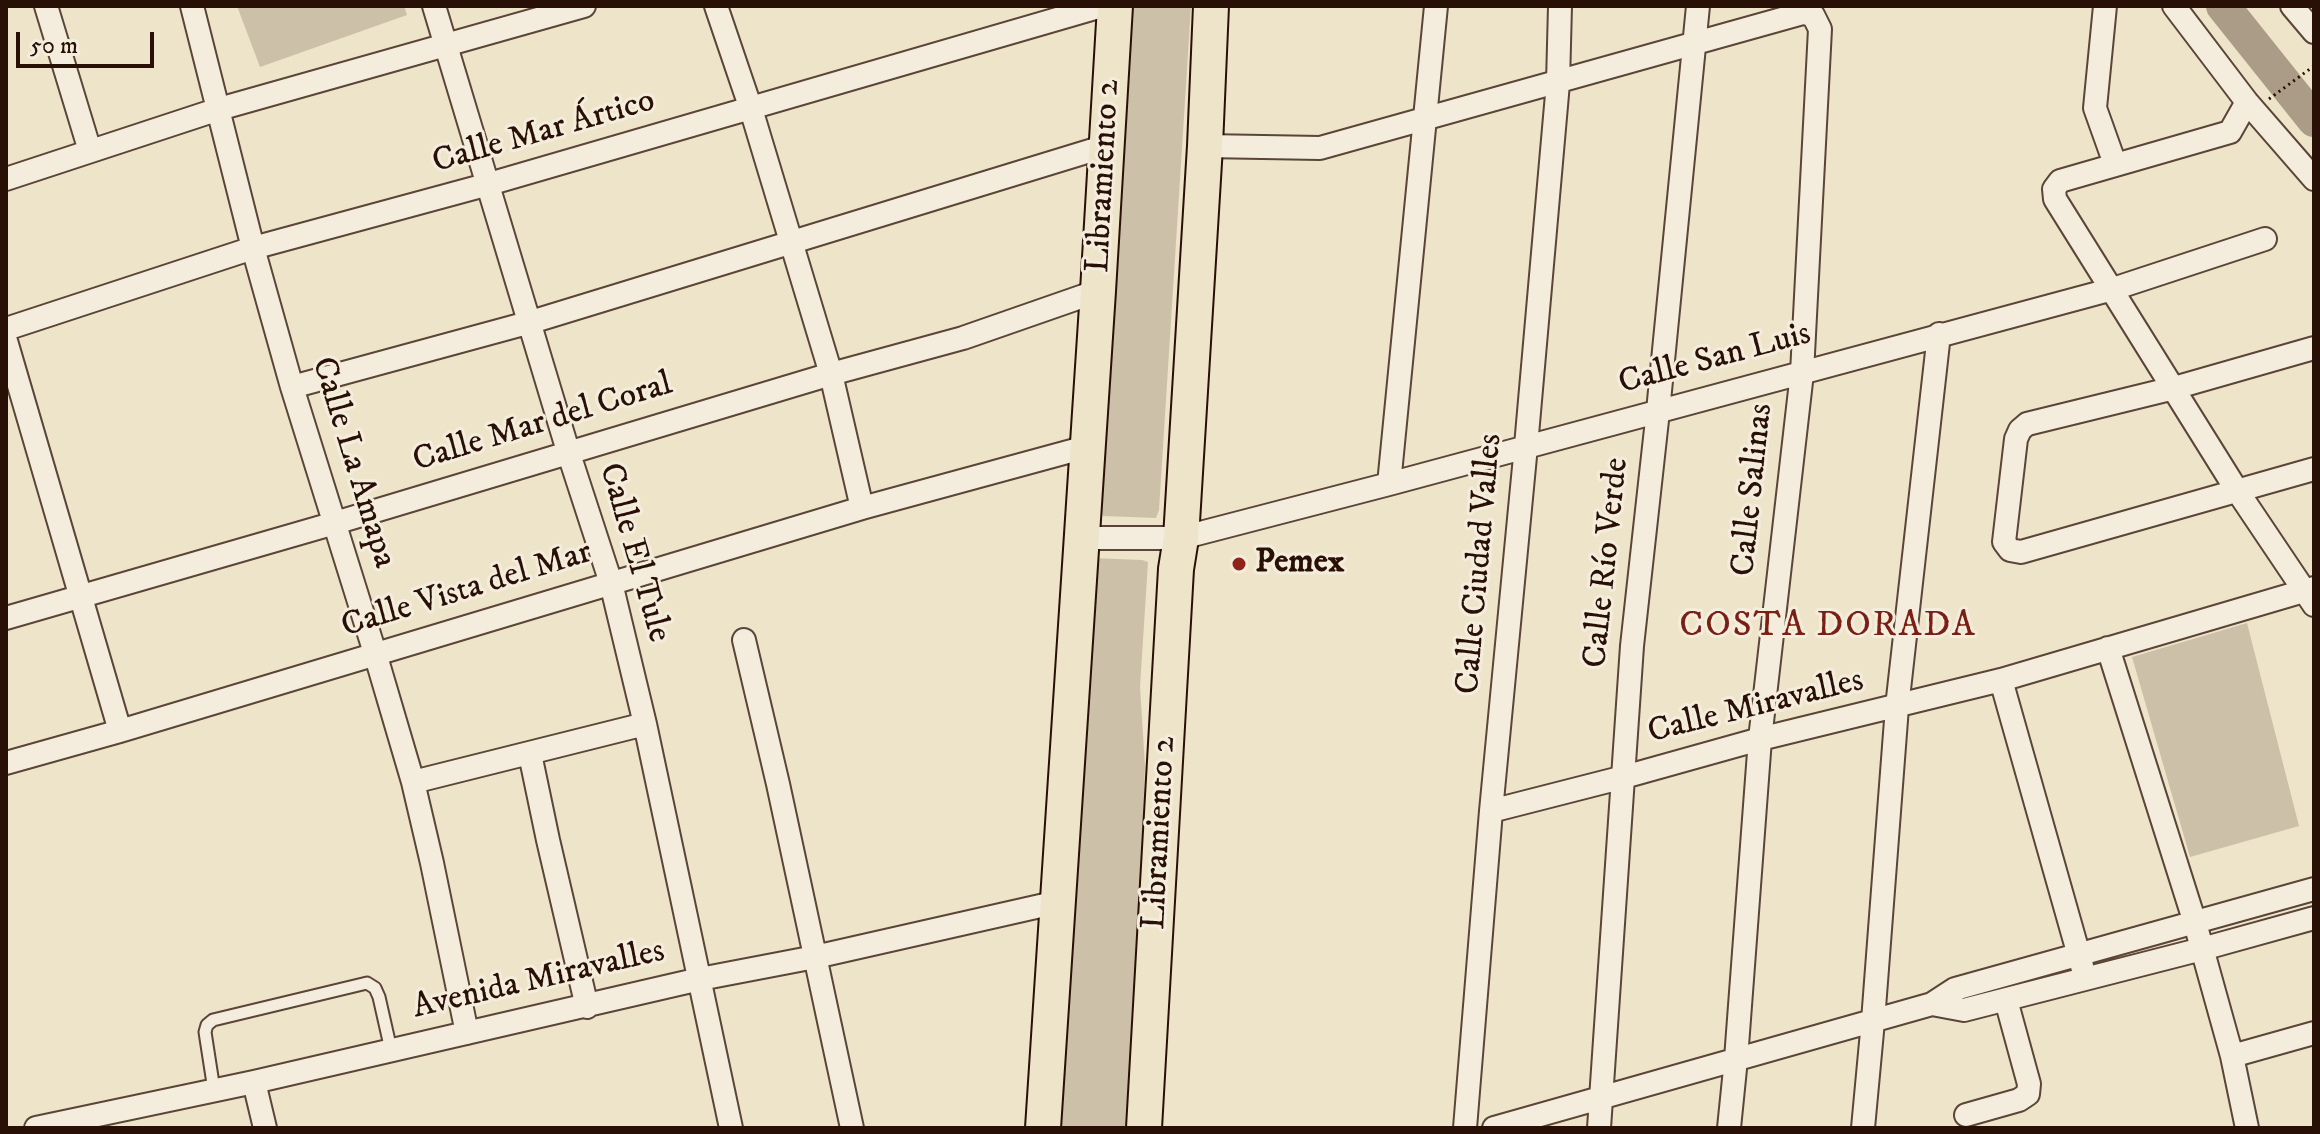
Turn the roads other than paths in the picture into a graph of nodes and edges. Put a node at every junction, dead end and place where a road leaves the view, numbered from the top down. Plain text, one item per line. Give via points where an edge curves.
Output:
1 (46, 6) edge
2 (192, 6) edge
3 (434, 6) edge
4 (716, 6) edge
5 (1102, 6) edge
6 (1115, 6) edge
7 (1211, 6) edge
8 (1436, 6) edge
9 (1560, 6) edge
10 (1698, 6) edge
11 (2105, 6) edge
12 (2174, 6) edge
13 (2292, 6) edge
14 (580, 7) edge
15 (1817, 11) edge
16 (2314, 32) edge
17 (1694, 44) junction
18 (446, 45) junction
19 (1558, 83) junction
20 (2254, 104) junction
21 (219, 109) junction
22 (751, 109) junction
23 (1425, 120) junction
24 (1106, 146) junction
25 (1205, 146) junction
26 (90, 151) junction
27 (2115, 164) junction
28 (6, 179) edge
29 (2314, 179) edge
30 (489, 184) junction
31 (2265, 239) dead end
32 (790, 242) junction
33 (253, 248) junction
34 (2113, 289) junction
35 (1098, 291) junction
36 (531, 322) junction
37 (6, 329) edge
38 (1939, 334) junction
39 (6, 341) edge
40 (2314, 348) edge
41 (1802, 373) junction
42 (831, 374) junction
43 (292, 387) junction
44 (2174, 388) junction
45 (1658, 411) junction
46 (1526, 446) junction
47 (1086, 447) junction
48 (568, 451) junction
49 (2314, 469) edge
50 (1389, 484) junction
51 (2236, 489) junction
52 (862, 508) junction
53 (335, 523) junction
54 (1081, 538) junction
55 (1181, 538) junction
56 (611, 583) junction
57 (2311, 595) edge
58 (79, 596) junction
59 (6, 618) edge
60 (744, 640) dead end
61 (2108, 648) junction
62 (375, 653) junction
63 (2001, 680) junction
64 (1897, 707) junction
65 (645, 724) junction
66 (120, 731) junction
67 (1760, 739) junction
68 (530, 754) junction
69 (6, 763) edge
70 (1624, 777) junction
71 (413, 782) junction
72 (1491, 811) junction
73 (2314, 889) edge
74 (1058, 902) junction
75 (2314, 918) edge
76 (2195, 923) junction
77 (2202, 949) junction
78 (2079, 954) junction
79 (815, 957) junction
80 (700, 979) junction
81 (2085, 979) junction
82 (2006, 1000) junction
83 (1932, 1004) junction
84 (587, 1007) junction
85 (1873, 1021) junction
86 (467, 1033) junction
87 (2314, 1033) edge
88 (391, 1050) junction
89 (2232, 1056) junction
90 (1736, 1059) junction
91 (254, 1082) junction
92 (214, 1090) junction
93 (1602, 1098) junction
94 (1966, 1115) dead end
95 (36, 1128) edge
96 (265, 1128) edge
97 (731, 1128) edge
98 (852, 1128) edge
99 (1043, 1128) edge
100 (1144, 1128) edge
101 (1465, 1128) edge
102 (1494, 1128) edge
103 (1599, 1128) edge
104 (1729, 1128) edge
105 (1863, 1128) edge
106 (2247, 1128) edge

1 - 26 street
2 - 21 street, Calle La Amapa
3 - 18 street, Calle El Tule
4 - 22 street
5 - 22 street, Calle Mar Ártico
6 - 24 main road, Libramiento 2
7 - 25 main road, Libramiento 2
8 - 23 street
9 - 19 street, Calle Ciudad Valles
10 - 17 street, Calle Río Verde
11 - 27 street via 2095,108
12 - 20 street
13 - 16 street
14 - 18 street
15 - 17 street
15 - 41 street, Calle Salinas
17 - 19 street
17 - 45 street, Calle Río Verde
18 - 21 street
18 - 30 street, Calle El Tule
19 - 23 street
19 - 46 street, Calle Ciudad Valles
20 - 27 street via 2230,132
20 - 29 street
21 - 26 street
21 - 33 street, Calle La Amapa
22 - 30 street, Calle Mar Ártico
22 - 32 street
23 - 25 street via 1320,148
23 - 50 street
24 - 32 street
24 - 35 main road, Libramiento 2
25 - 55 main road, Libramiento 2
26 - 28 street
27 - 34 street via 2060,181 2054,189 2055,199
30 - 33 street, Calle Mar Ártico
30 - 36 street, Calle El Tule
31 - 34 street, Calle San Luis
32 - 36 street
32 - 42 street
33 - 37 street, Calle Mar Ártico
33 - 43 street, Calle La Amapa
34 - 38 street, Calle San Luis
34 - 44 street
35 - 42 street, Calle Mar del Coral via 963,338
35 - 47 main road, Libramiento 2
36 - 43 street
36 - 48 street, Calle El Tule
38 - 41 street, Calle San Luis
38 - 64 street
39 - 58 street
40 - 44 street
41 - 45 street, Calle San Luis
41 - 67 street, Calle Salinas
42 - 48 street, Calle Mar del Coral
42 - 52 street
43 - 53 street, Calle La Amapa
44 - 51 street
44 - 51 street via 2020,430 2004,542 2021,552
45 - 46 street, Calle San Luis
45 - 70 street, Calle Río Verde via 1632,646
46 - 50 street, Calle San Luis
46 - 72 street, Calle Ciudad Valles
47 - 52 street, Calle Vista del Mar
47 - 54 main road, Libramiento 2
48 - 53 street, Calle Mar del Coral
48 - 56 street, Calle El Tule
49 - 51 street
50 - 55 street, Calle San Luis
51 - 57 street
52 - 56 street, Calle Vista del Mar
53 - 58 street, Calle Mar del Coral
53 - 62 street, Calle La Amapa
54 - 55 street
54 - 74 main road, Libramiento 2
55 - 100 main road, Libramiento 2
56 - 62 street, Calle Vista del Mar
56 - 65 street, Calle El Tule
57 - 61 street, Calle Miravalles
58 - 59 street, Calle Mar del Coral
58 - 66 street
60 - 79 street
61 - 63 street, Calle Miravalles
61 - 76 street
62 - 66 street, Calle Vista del Mar
62 - 71 street, Calle La Amapa
63 - 64 street, Calle Miravalles
63 - 78 street
64 - 67 street, Calle Miravalles
64 - 85 street
65 - 68 street
65 - 80 street, Calle El Tule
66 - 69 street, Calle Vista del Mar
67 - 70 street, Calle Miravalles
67 - 90 street, Calle Salinas
68 - 71 street
68 - 84 street
70 - 72 street, Calle Miravalles
70 - 93 street, Calle Río Verde
71 - 86 street, Calle La Amapa
72 - 101 street, Calle Ciudad Valles
73 - 76 street
74 - 79 street, Avenida Miravalles
74 - 99 main road, Libramiento 2
75 - 77 street
76 - 77 street
76 - 78 street
77 - 81 street
77 - 89 street
78 - 81 street
78 - 83 street via 1955,989
79 - 80 street, Avenida Miravalles
79 - 98 street
80 - 84 street, Avenida Miravalles
80 - 97 street, Calle El Tule
81 - 82 street
82 - 83 street via 1964,1010
82 - 94 street via 2028,1094
83 - 85 street
84 - 86 street, Avenida Miravalles
85 - 90 street
85 - 105 street
86 - 88 street, Avenida Miravalles
87 - 89 street
88 - 91 street, Avenida Miravalles
88 - 92 lane via 379,997 367,983 213,1020 205,1032
89 - 106 street
90 - 93 street
90 - 104 street, Calle Salinas
91 - 92 street, Avenida Miravalles
91 - 96 street
92 - 95 street, Avenida Miravalles
93 - 102 street
93 - 103 street, Calle Río Verde

